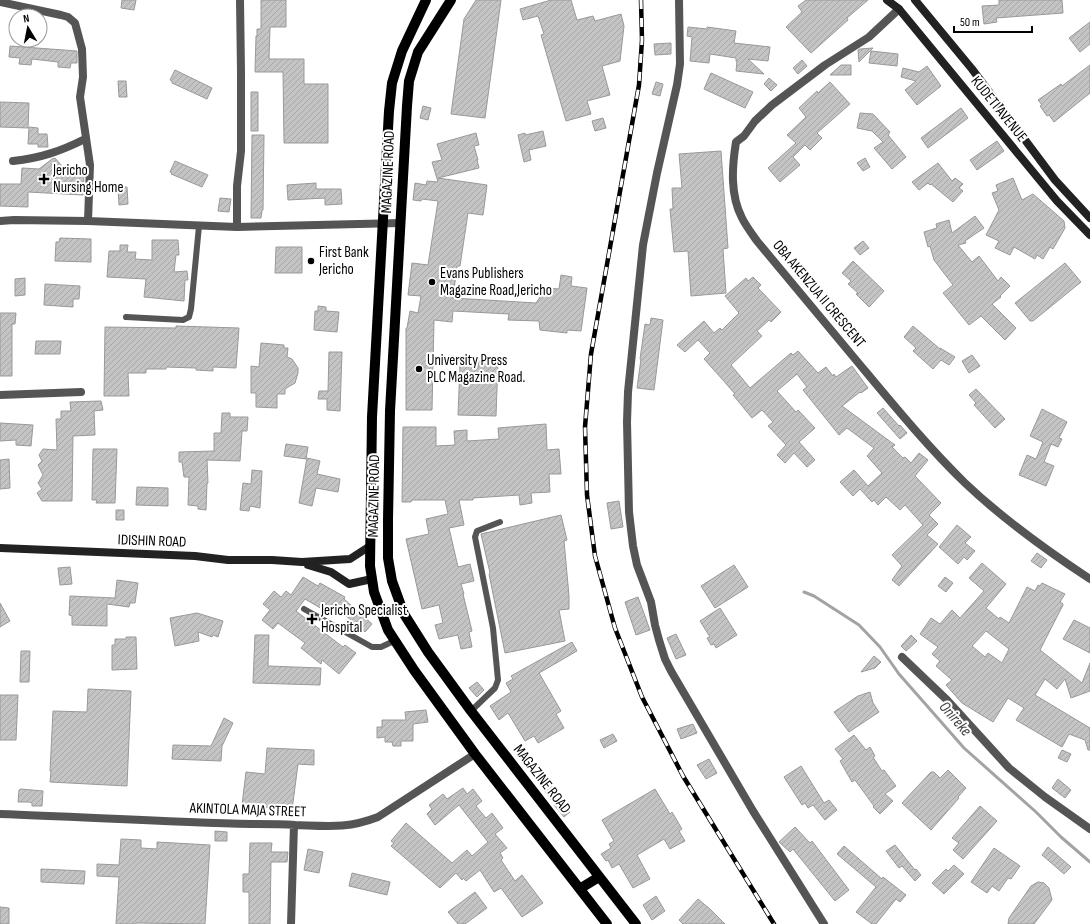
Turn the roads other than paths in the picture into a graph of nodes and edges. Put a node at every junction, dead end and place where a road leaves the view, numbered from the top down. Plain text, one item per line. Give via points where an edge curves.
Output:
1 (240, 0) edge
2 (426, 0) edge
3 (452, 0) edge
4 (679, 0) edge
5 (887, 0) edge
6 (915, 0) edge
7 (0, 2) edge
8 (899, 9) junction
9 (85, 139) junction
10 (13, 161) dead end
11 (1090, 218) edge
12 (88, 221) junction
13 (0, 222) edge
14 (382, 223) junction
15 (401, 223) junction
16 (199, 226) junction
17 (238, 227) junction
18 (1090, 235) edge
19 (126, 317) dead end
20 (81, 392) dead end
21 (0, 395) edge
22 (500, 522) dead end
23 (370, 546) junction
24 (0, 548) edge
25 (302, 562) junction
26 (372, 579) junction
27 (1090, 579) edge
28 (304, 608) dead end
29 (394, 641) junction
30 (902, 657) dead end
31 (471, 711) junction
32 (475, 754) junction
33 (0, 814) edge
34 (294, 825) junction
35 (1090, 829) edge
36 (599, 877) junction
37 (581, 888) junction
38 (291, 924) edge
39 (607, 924) edge
40 (636, 924) edge
41 (824, 924) edge

1 - 17 street via 241,151 237,186
2 - 14 main road, MAGAZINE ROAD via 402,51 392,83
3 - 15 main road, MAGAZINE ROAD via 418,52 409,81 402,169
4 - 41 street via 678,85 643,245 628,392 629,512 633,546 651,602 654,625 671,671 749,804
5 - 8 main road, KUDETI AVENUE
6 - 11 main road, KUDETI AVENUE via 972,69 1056,180
7 - 9 street via 61,14 75,23 82,49 83,77 80,97
8 - 18 main road, KUDETI AVENUE via 1057,201
8 - 27 street, OBA AKENZUA II CRESCENT via 869,37 772,105 736,142 733,176 735,198 741,217 757,241 886,397 943,460 1020,530
9 - 10 street via 52,154
9 - 12 street via 90,165
12 - 13 street
12 - 16 street
14 - 15 street
14 - 17 street
14 - 23 main road, MAGAZINE ROAD via 372,417
15 - 31 main road, MAGAZINE ROAD via 390,411 389,564 393,586 404,614
16 - 17 street
16 - 19 lane via 189,317 183,320
20 - 21 street
22 - 31 lane via 478,531 475,537 493,628 498,680 494,688
23 - 25 main road via 350,559
23 - 26 main road, MAGAZINE ROAD
24 - 25 main road, IDISHIN ROAD
25 - 26 main road via 331,572 349,584
26 - 29 main road, MAGAZINE ROAD via 382,614
28 - 29 lane via 372,647
29 - 32 main road, MAGAZINE ROAD
30 - 35 street via 947,700 1009,768
31 - 36 main road, MAGAZINE ROAD
32 - 34 street, AKINTOLA MAJA STREET via 391,810 363,823 328,827
32 - 37 main road, MAGAZINE ROAD
33 - 34 street, AKINTOLA MAJA STREET
34 - 38 street
36 - 37 main road
36 - 40 main road, MAGAZINE ROAD
37 - 39 main road, MAGAZINE ROAD

